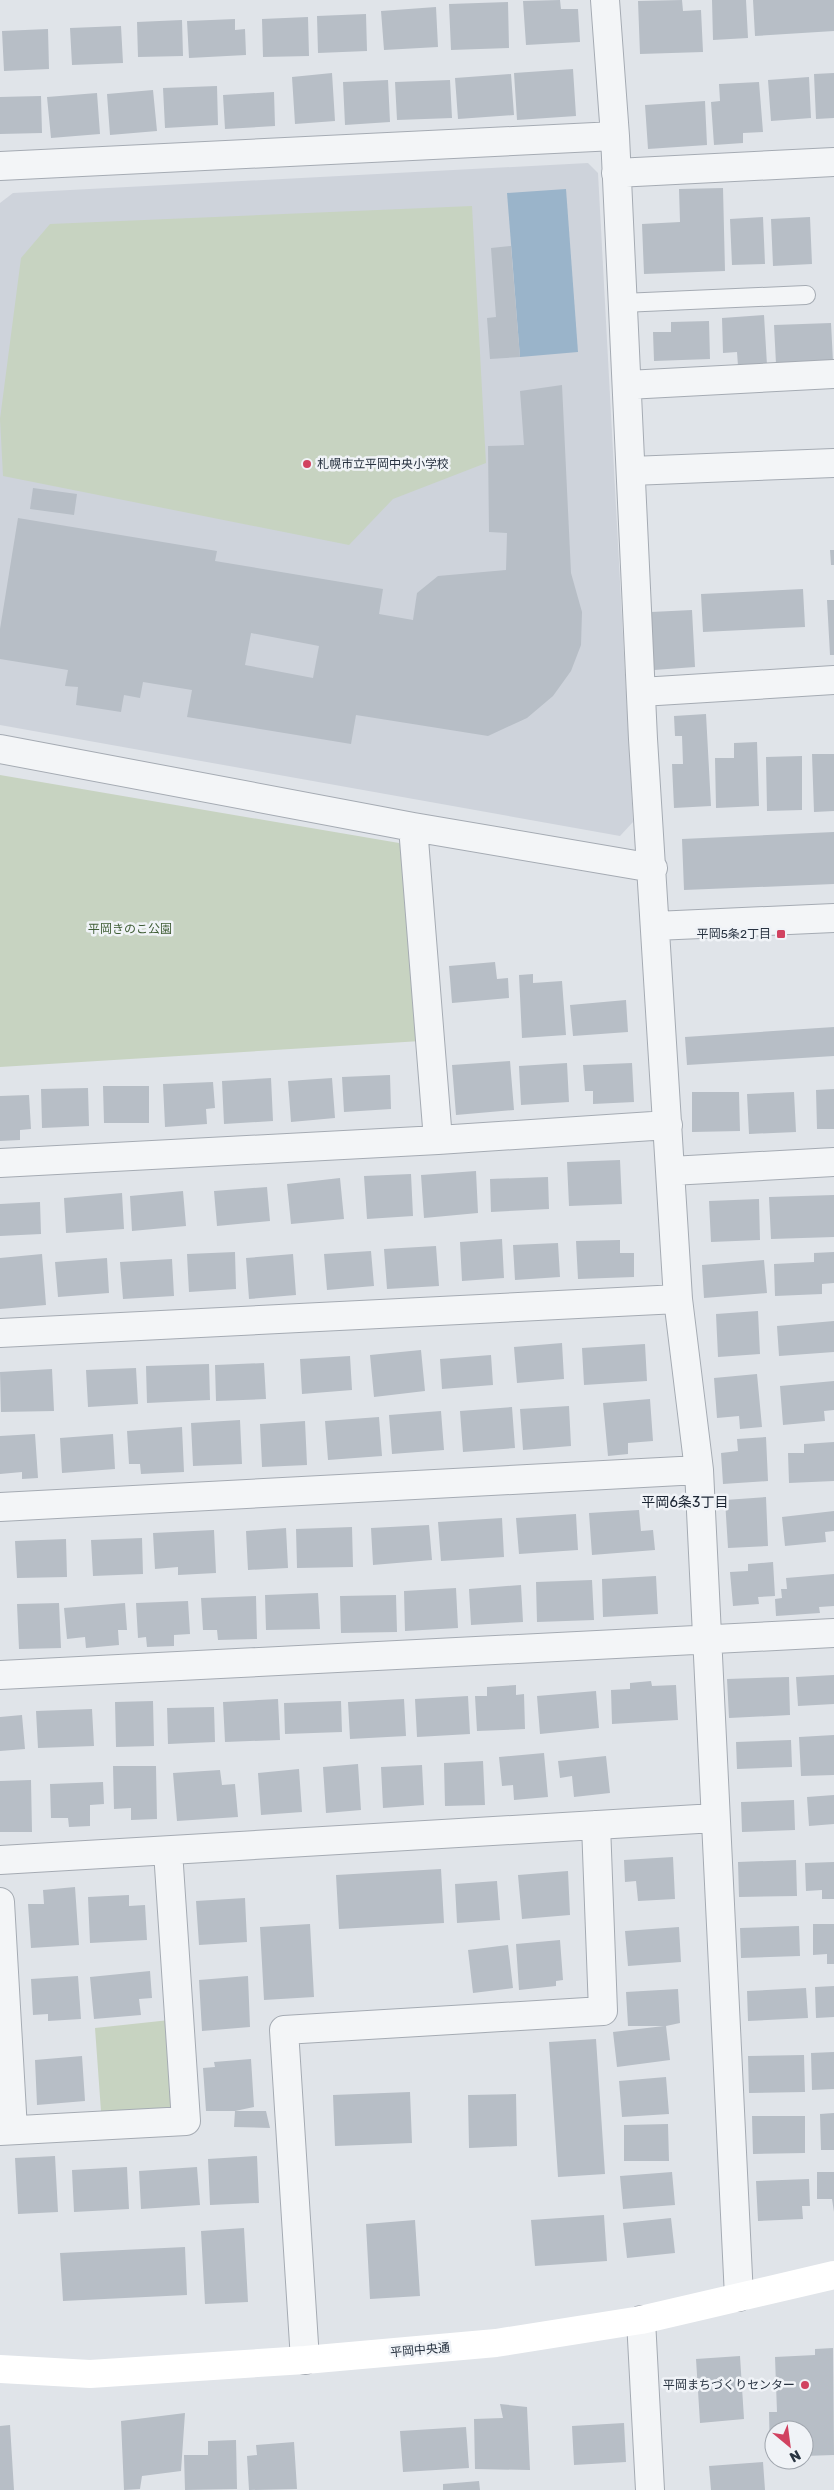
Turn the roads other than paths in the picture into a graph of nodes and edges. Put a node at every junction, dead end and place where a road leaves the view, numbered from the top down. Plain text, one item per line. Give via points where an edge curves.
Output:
1 (605, 0) edge
2 (615, 136) junction
3 (834, 162) edge
4 (0, 166) edge
5 (616, 173) junction
6 (806, 295) dead end
7 (622, 303) junction
8 (834, 374) edge
9 (627, 385) junction
10 (834, 464) edge
11 (631, 471) junction
12 (834, 680) edge
13 (641, 692) junction
14 (0, 749) edge
15 (414, 826) junction
16 (653, 868) junction
17 (834, 918) edge
18 (655, 926) junction
19 (668, 1125) junction
20 (438, 1140) junction
21 (834, 1162) edge
22 (0, 1163) edge
23 (671, 1171) junction
24 (678, 1299) junction
25 (0, 1333) edge
26 (699, 1470) junction
27 (0, 1507) edge
28 (834, 1633) edge
29 (709, 1641) junction
30 (0, 1675) edge
31 (714, 1818) junction
32 (596, 1825) junction
33 (168, 1851) junction
34 (0, 1860) edge
35 (0, 1902) edge
36 (6, 2131) edge
37 (834, 2275) edge
38 (739, 2297) junction
39 (641, 2320) junction
40 (305, 2360) junction
41 (0, 2369) edge
42 (650, 2490) edge

1 - 2 street
2 - 4 street
2 - 5 street
3 - 5 street
5 - 7 street
6 - 7 lane
7 - 9 street
8 - 9 street
9 - 11 street
10 - 11 street
11 - 13 street
12 - 13 street
13 - 16 street
14 - 15 street
15 - 16 street
15 - 20 street
16 - 18 street
17 - 18 street
18 - 19 street
19 - 20 street
19 - 23 street
20 - 22 street
21 - 23 street
23 - 24 street
24 - 25 street
24 - 26 street
26 - 27 street
26 - 29 street
28 - 29 street
29 - 30 street
29 - 31 street
31 - 32 street
31 - 38 street
32 - 33 street
32 - 40 street via 603,2011 284,2030
33 - 34 street
33 - 36 street via 186,2121
35 - 36 street
37 - 38 street, 平岡中央通
38 - 39 street, 平岡中央通
39 - 40 street, 平岡中央通 via 496,2343
39 - 42 street
40 - 41 street, 平岡中央通 via 90,2374

